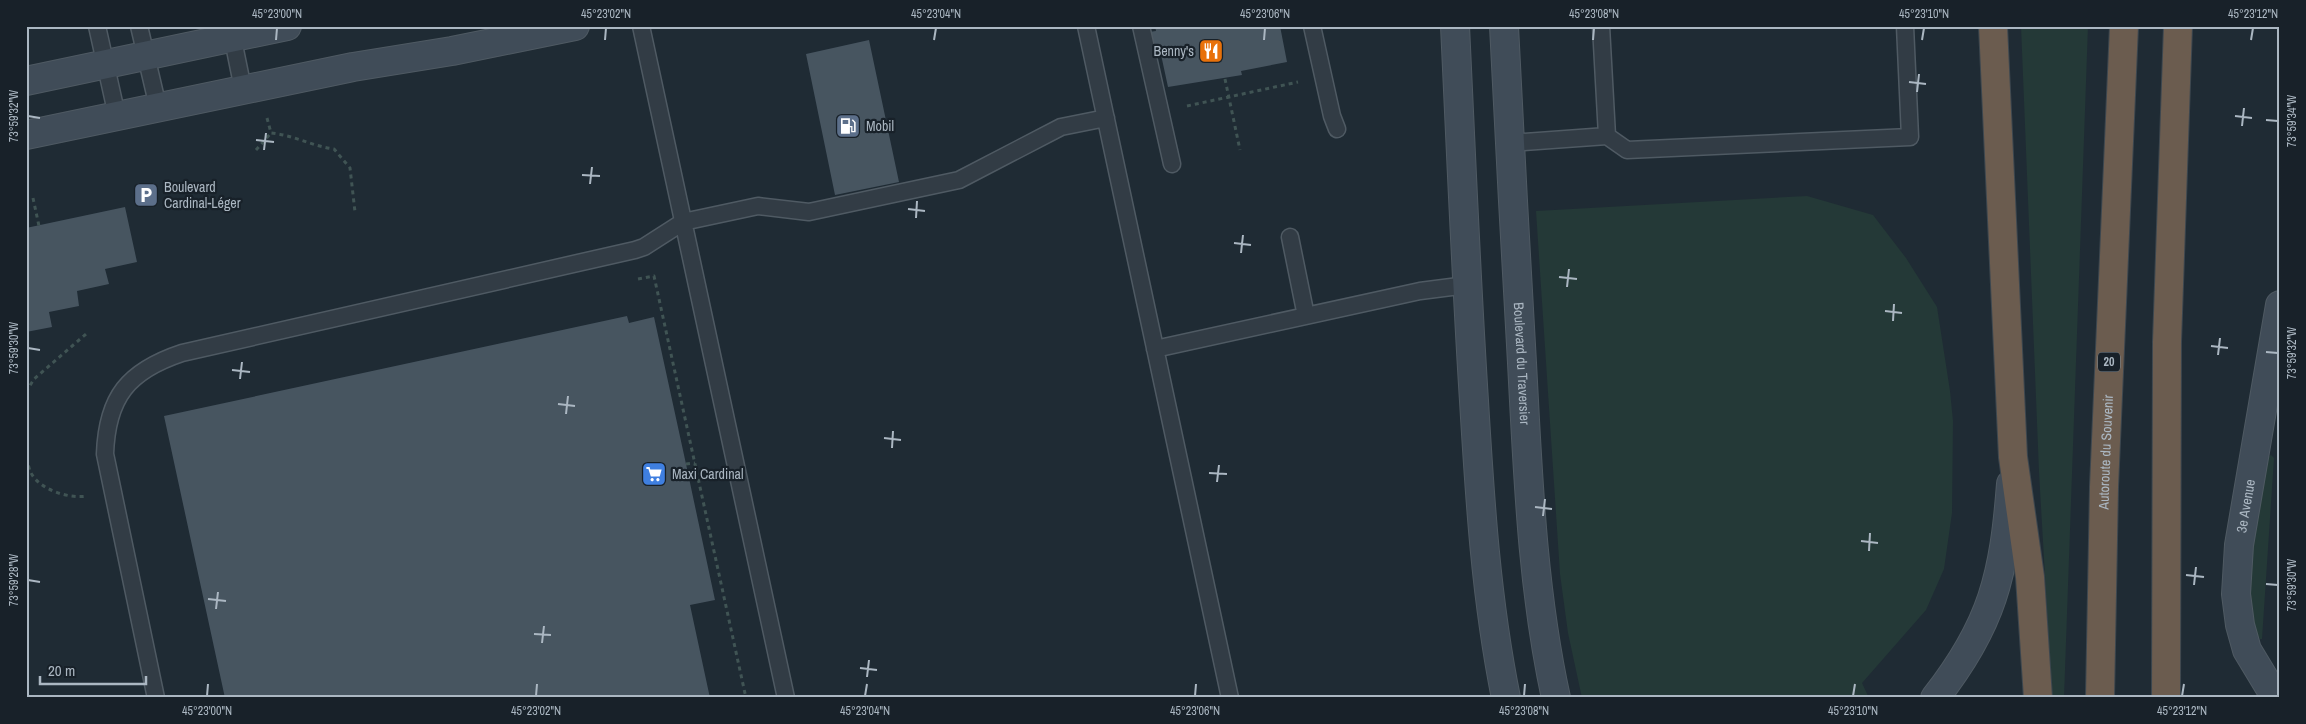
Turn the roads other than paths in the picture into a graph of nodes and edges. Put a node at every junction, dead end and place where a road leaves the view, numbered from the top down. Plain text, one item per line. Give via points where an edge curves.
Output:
1 (97, 26) edge
2 (139, 26) edge
3 (287, 26) edge
4 (575, 26) edge
5 (641, 26) edge
6 (1086, 26) edge
7 (1141, 26) edge
8 (1312, 26) edge
9 (1455, 26) edge
10 (1504, 26) edge
11 (1601, 26) edge
12 (1905, 26) edge
13 (1993, 26) edge
14 (2124, 26) edge
15 (2178, 26) edge
16 (231, 32) edge
17 (146, 56) junction
18 (106, 64) junction
19 (26, 81) edge
20 (243, 89) junction
21 (158, 108) junction
22 (117, 116) junction
23 (1106, 118) junction
24 (1337, 130) dead end
25 (26, 135) edge
26 (1607, 136) junction
27 (1510, 143) junction
28 (1172, 164) dead end
29 (683, 222) junction
30 (1290, 237) dead end
31 (1467, 285) junction
32 (2280, 305) edge
33 (1306, 316) junction
34 (1155, 349) junction
35 (2013, 458) junction
36 (156, 698) edge
37 (786, 698) edge
38 (1230, 698) edge
39 (1506, 698) edge
40 (1556, 698) edge
41 (1935, 698) edge
42 (2038, 698) edge
43 (2100, 698) edge
44 (2166, 698) edge
45 (2276, 698) edge

1 - 18 lane
2 - 17 lane
3 - 16 street
4 - 20 street
5 - 29 lane
6 - 23 lane
7 - 28 lane
8 - 24 lane
9 - 31 street
10 - 27 street, Boulevard du Traversier
11 - 26 lane
12 - 26 lane via 1910,137 1627,150
13 - 35 highway
14 - 43 highway, Autoroute du Souvenir / 20 via 2104,488
15 - 44 highway via 2166,342
16 - 17 street
16 - 20 lane
17 - 18 street
17 - 21 lane
18 - 19 street
18 - 22 lane
20 - 21 street
21 - 22 street
22 - 25 street
23 - 29 lane via 1061,127 959,180 809,212 758,206
23 - 34 lane
26 - 27 lane
27 - 40 street, Boulevard du Traversier via 1537,582
29 - 36 lane via 635,250 182,353 161,360 130,381 118,395 110,414 105,454
29 - 37 lane
30 - 33 lane
31 - 33 lane via 1440,287
31 - 39 street via 1487,590
32 - 45 street, 3e Avenue via 2240,545 2236,594 2240,625 2248,650
33 - 34 lane
34 - 38 lane
35 - 41 street via 2004,551 1994,596 1969,650
35 - 42 highway via 2030,577

